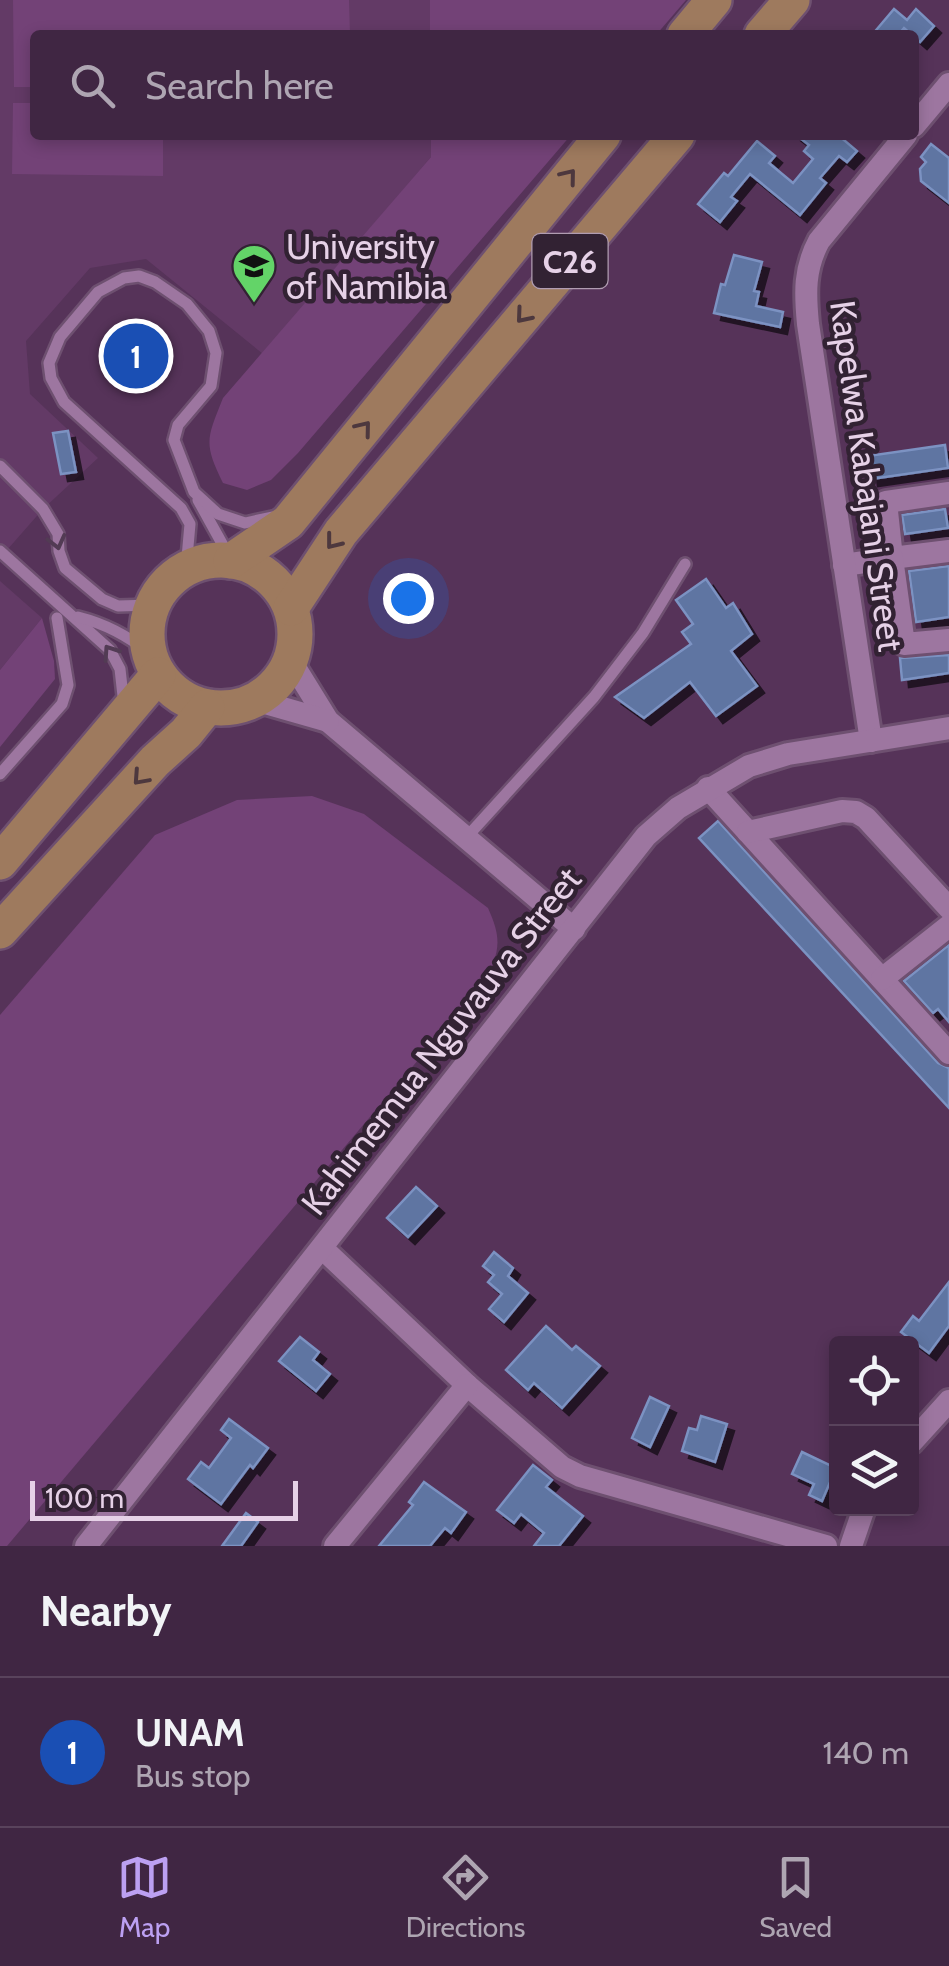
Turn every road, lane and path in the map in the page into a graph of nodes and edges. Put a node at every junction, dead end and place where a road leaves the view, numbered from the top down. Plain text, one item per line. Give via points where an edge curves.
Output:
1 (714, 0) edge
2 (792, 0) edge
3 (689, 30) edge
4 (766, 30) edge
5 (949, 84) edge
6 (919, 120) edge
7 (599, 140) edge
8 (673, 140) edge
9 (902, 140) edge
10 (0, 466) edge
11 (194, 492) junction
12 (949, 493) edge
13 (303, 504) junction
14 (949, 550) edge
15 (0, 551) edge
16 (892, 558) junction
17 (231, 560) junction
18 (685, 564) dead end
19 (844, 565) junction
20 (186, 569) junction
21 (153, 606) junction
22 (291, 608) junction
23 (74, 616) junction
24 (57, 618) dead end
25 (949, 640) edge
26 (290, 661) junction
27 (173, 682) junction
28 (249, 702) junction
29 (126, 712) junction
30 (328, 721) junction
31 (949, 728) edge
32 (871, 742) junction
33 (0, 774) edge
34 (708, 788) junction
35 (748, 832) junction
36 (466, 839) junction
37 (0, 862) edge
38 (949, 908) edge
39 (949, 926) edge
40 (574, 929) junction
41 (0, 931) edge
42 (882, 979) junction
43 (949, 1053) edge
44 (323, 1249) junction
45 (467, 1385) junction
46 (949, 1401) edge
47 (919, 1434) edge
48 (861, 1516) edge
49 (86, 1546) edge
50 (335, 1546) edge
51 (826, 1546) edge
52 (850, 1546) edge

1 - 3 main road
2 - 4 main road
5 - 6 street
13 -> 7 main road, C26
8 -> 22 main road, C26 via 341,532
9 - 19 street, Kapelwa Kabajani Street via 819,241 804,281
10 -> 21 lane via 43,509 58,534 65,568 118,606
11 - 13 lane via 218,514 245,523
11 - 17 lane
11 - 20 lane via 174,440 178,425 211,386 216,353 209,331 188,304 155,282 124,278 98,292 60,337 49,363 51,378 64,402 181,508 190,524
12 - 16 street via 887,501
13 - 17 main road, C26
14 - 16 street
15 - 23 lane
16 - 19 street
16 - 25 street via 904,644
17 - 20 main road, C26
17 - 22 main road via 270,578
18 - 36 lane via 594,697
19 - 32 street, Kapelwa Kabajani Street
20 - 21 main road via 164,586
21 - 27 main road via 146,637
22 - 26 main road via 296,635
23 - 27 lane via 128,636
29 -> 23 lane via 116,658
24 - 33 lane via 68,685 62,704
26 - 28 main road via 277,684
26 - 30 street
27 - 28 main road
27 - 29 main road
27 -> 41 main road via 186,734
28 - 30 street
29 - 37 main road
30 - 36 street
31 - 32 street, Kahimemua Nguvauva Street
32 - 34 street, Kahimemua Nguvauva Street via 788,754
34 - 35 street
34 - 40 street, Kahimemua Nguvauva Street via 646,836
35 - 38 street via 856,812
35 - 42 street
36 - 40 street
39 - 42 street
40 - 44 street, Kahimemua Nguvauva Street
42 - 43 street
44 - 45 street
44 - 49 street, Kahimemua Nguvauva Street
45 - 50 street
45 - 51 street via 546,1456 580,1476
46 - 47 street
48 - 52 street

